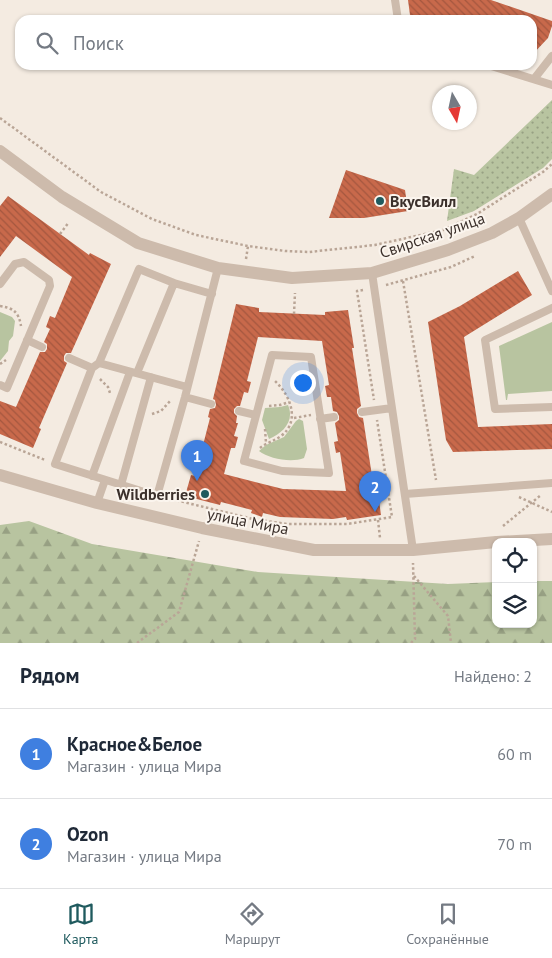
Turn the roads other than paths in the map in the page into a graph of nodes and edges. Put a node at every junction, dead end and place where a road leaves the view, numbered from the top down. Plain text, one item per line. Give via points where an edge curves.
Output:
1 (395, 0) edge
2 (397, 15) edge
3 (552, 56) edge
4 (504, 70) edge
5 (534, 79) junction
6 (552, 85) edge
7 (1, 155) edge
8 (552, 194) edge
9 (519, 218) junction
10 (218, 268) junction
11 (372, 273) junction
12 (174, 283) junction
13 (0, 284) edge
14 (552, 292) edge
15 (212, 294) junction
16 (552, 308) edge
17 (28, 340) junction
18 (42, 347) dead end
19 (69, 358) dead end
20 (100, 363) junction
21 (91, 370) junction
22 (134, 372) junction
23 (151, 377) junction
24 (0, 385) edge
25 (187, 387) junction
26 (185, 397) junction
27 (211, 404) dead end
28 (552, 407) edge
29 (392, 408) junction
30 (239, 411) dead end
31 (362, 412) dead end
32 (256, 415) junction
33 (320, 416) junction
34 (334, 417) dead end
35 (0, 475) edge
36 (92, 476) junction
37 (105, 480) junction
38 (552, 483) edge
39 (121, 485) junction
40 (405, 494) junction
41 (97, 502) junction
42 (552, 539) edge
43 (537, 540) edge
44 (492, 542) edge
45 (414, 550) junction

1 - 2 lane
3 - 5 lane
4 - 5 lane
5 - 6 lane
7 - 10 street, Свирская улица via 138,244
8 - 9 street, Свирская улица
9 - 11 street, Свирская улица via 492,233 448,250
9 - 14 lane
10 - 11 street, Свирская улица via 292,278
10 - 15 lane
11 - 29 lane
12 - 15 lane
12 - 20 lane via 139,269
12 - 22 lane
13 - 17 lane via 15,264 24,262 49,280 50,286
15 - 25 lane
16 - 28 lane via 486,340 495,409
17 - 18 lane
17 - 24 lane via 7,388
19 - 21 lane
20 - 21 lane
20 - 22 lane
21 - 36 lane via 55,464
22 - 23 lane
22 - 36 lane via 118,403
23 - 25 lane
23 - 39 lane
25 - 26 lane
26 - 27 lane
26 - 39 lane via 157,496
29 - 31 lane
29 - 40 lane
30 - 32 lane
32 - 33 lane via 272,355 311,357
32 - 33 lane via 244,461 282,471 329,473
33 - 34 lane
35 - 41 street, улица Мира
36 - 37 lane
37 - 39 lane
37 - 41 lane
38 - 40 lane
40 - 45 lane
41 - 45 street, улица Мира via 202,528 314,550
42 - 43 street, улица Мира
44 - 45 street, улица Мира

